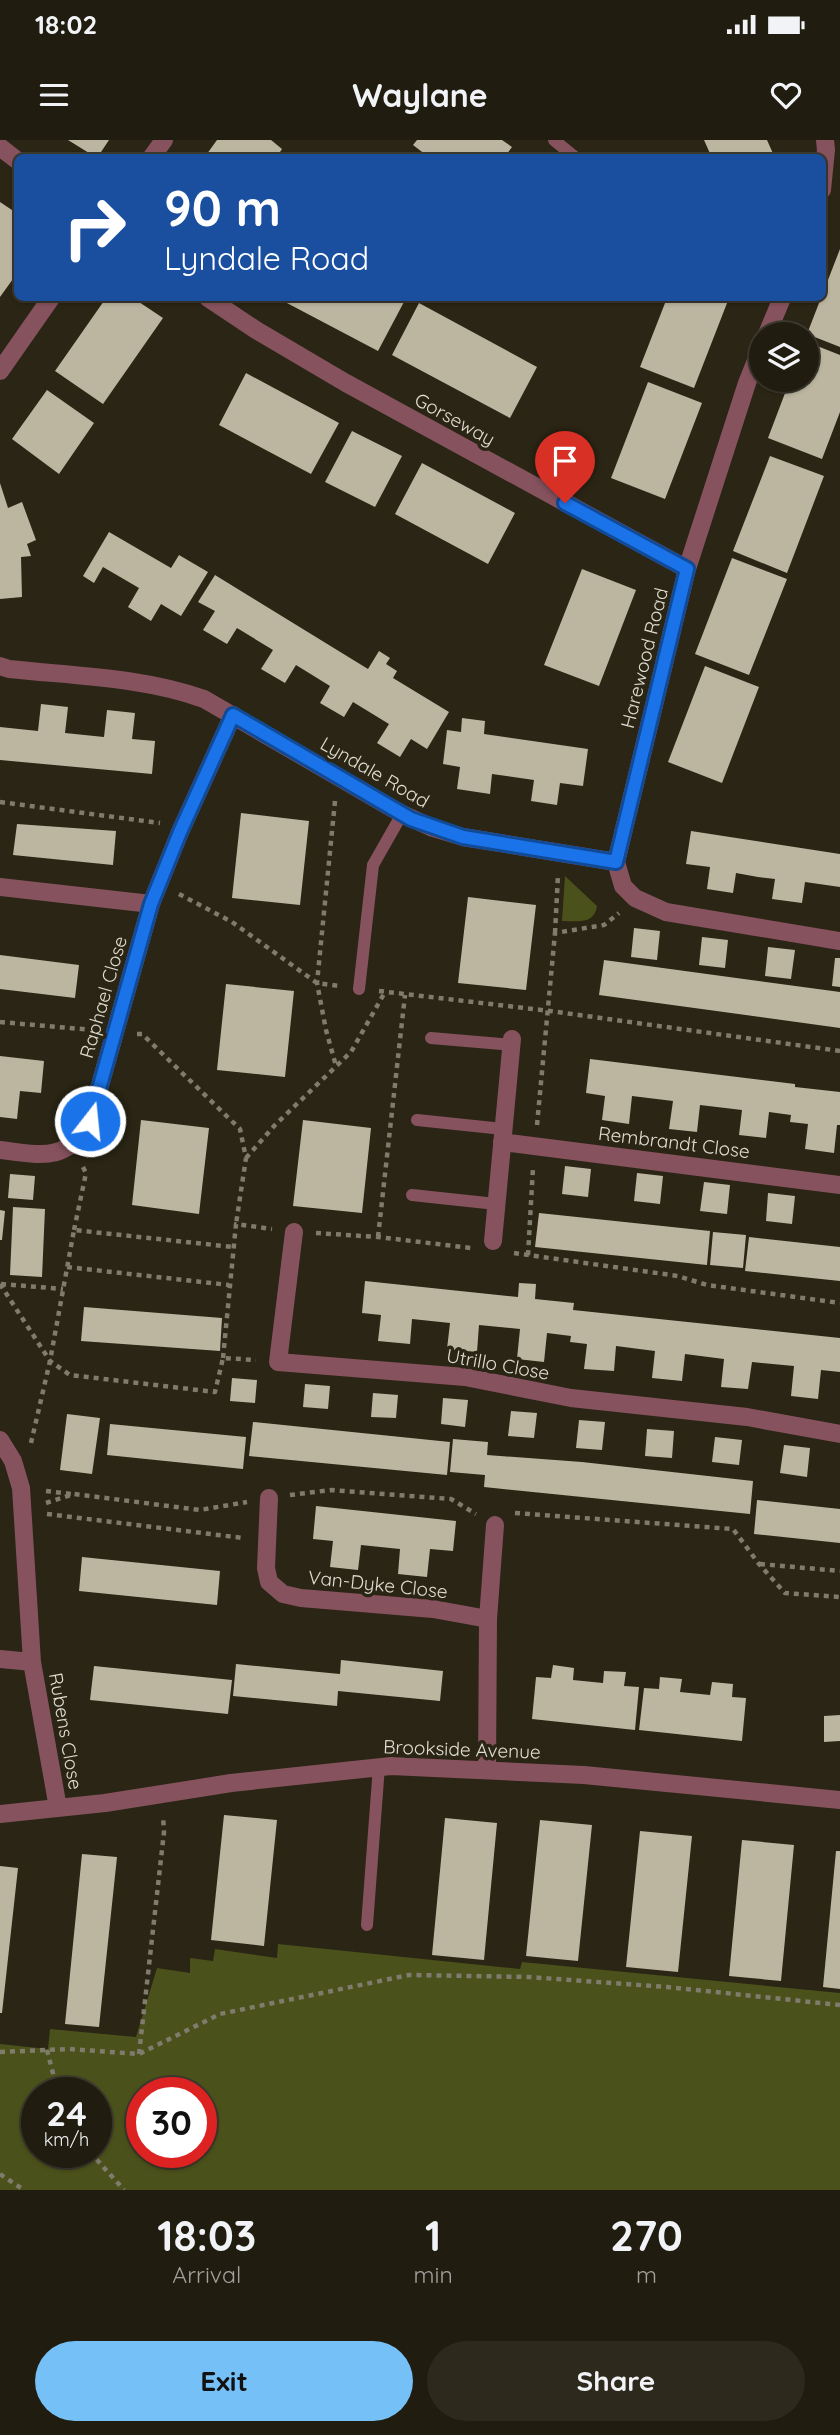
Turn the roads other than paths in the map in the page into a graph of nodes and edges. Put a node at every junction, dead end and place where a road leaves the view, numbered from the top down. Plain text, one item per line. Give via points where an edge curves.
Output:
1 (554, 140) edge
2 (571, 154) edge
3 (49, 301) edge
4 (212, 301) edge
5 (781, 301) edge
6 (772, 322) edge
7 (0, 371) edge
8 (749, 378) edge
9 (687, 569) junction
10 (0, 666) edge
11 (233, 715) junction
12 (402, 814) junction
13 (616, 862) junction
14 (0, 887) edge
15 (151, 904) junction
16 (840, 942) edge
17 (359, 989) road end
18 (431, 1038) dead end
19 (512, 1042) joint
20 (417, 1120) dead end
21 (503, 1136) junction
22 (0, 1150) edge
23 (840, 1185) edge
24 (412, 1195) dead end
25 (496, 1204) junction
26 (294, 1231) dead end
27 (493, 1241) dead end
28 (840, 1434) edge
29 (0, 1440) edge
30 (269, 1498) dead end
31 (498, 1519) road end
32 (488, 1619) junction
33 (0, 1659) edge
34 (32, 1662) junction
35 (379, 1766) junction
36 (487, 1769) junction
37 (840, 1800) edge
38 (58, 1808) junction
39 (0, 1814) edge
40 (367, 1926) dead end

1 - 2 lane
3 - 7 street
4 - 9 street, Gorseway via 346,383
5 - 6 street
8 - 9 street, Harewood Road
9 - 13 street, Harewood Road
10 - 11 street, Lyndale Road via 180,690
11 - 12 street, Lyndale Road
11 - 15 street, Raphael Close
12 - 13 street, Lyndale Road via 463,837
12 - 17 lane via 373,865
13 - 16 street via 623,886 635,898 666,912
14 - 15 street
15 - 22 street, Raphael Close via 90,1121 73,1145 61,1152 45,1155
18 - 19 lane
19 - 21 street
20 - 21 lane
21 - 23 street, Rembrandt Close via 535,1145
21 - 25 street
24 - 25 lane
25 - 27 street
26 - 28 street, Utrillo Close via 278,1362 465,1377 572,1398 747,1417
29 - 34 street, Rubens Close via 13,1461 21,1489
30 - 32 street, Van-Dyke Close via 269,1582 283,1594
31 - 32 street
32 - 36 street
33 - 34 street, Rubens Close
34 - 38 street, Rubens Close
35 - 36 street, Brookside Avenue
35 - 38 street, Brookside Avenue
35 - 40 lane
36 - 37 street, Brookside Avenue
38 - 39 street, Brookside Avenue

